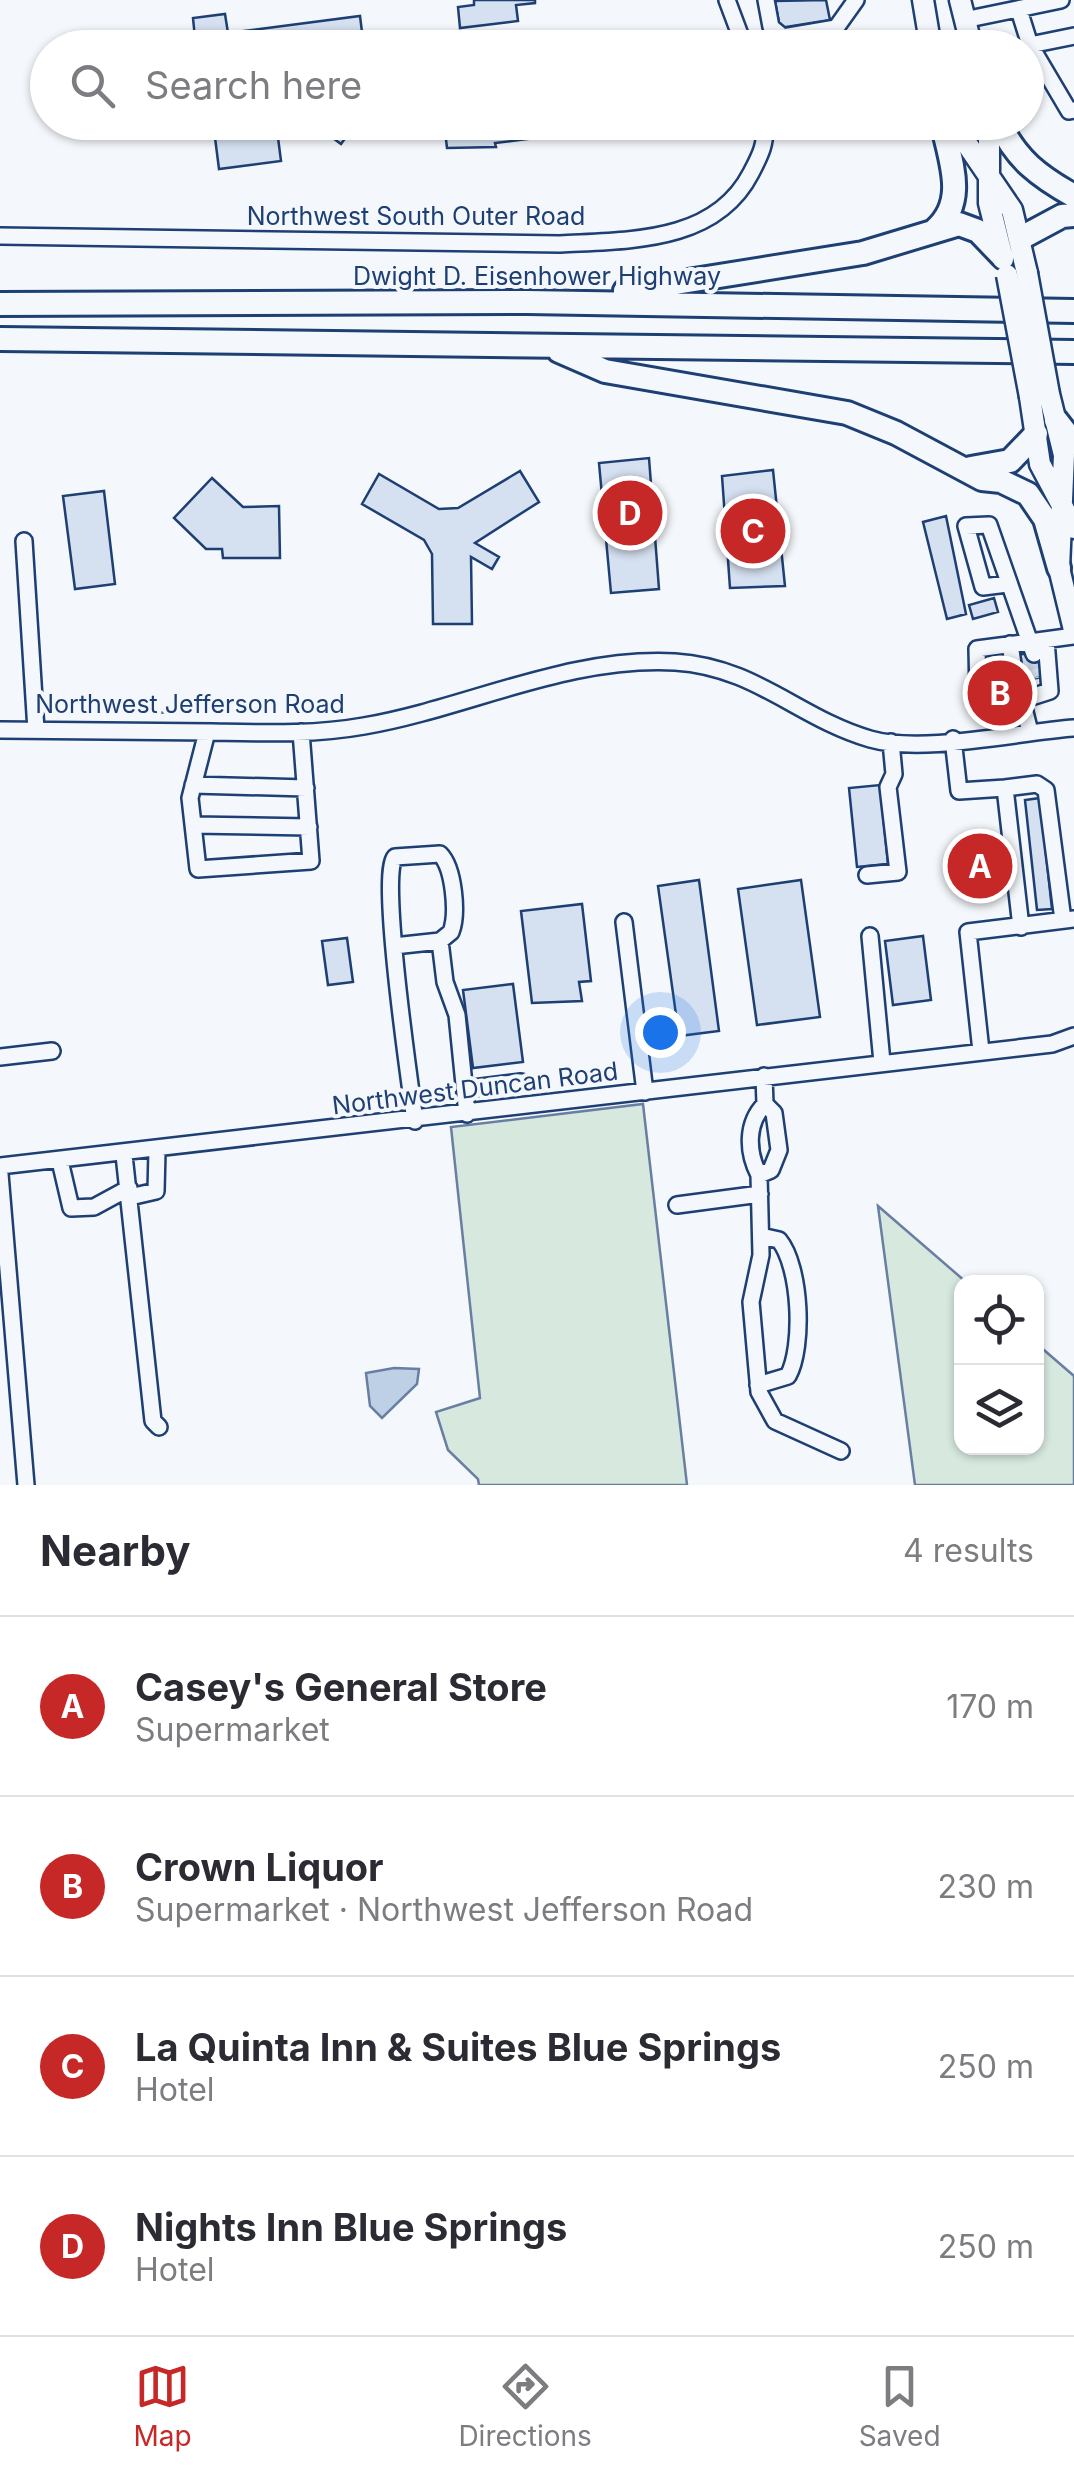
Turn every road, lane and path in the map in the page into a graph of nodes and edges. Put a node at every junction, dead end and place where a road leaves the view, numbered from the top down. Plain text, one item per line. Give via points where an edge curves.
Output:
1 (727, 0) edge
2 (766, 0) edge
3 (856, 0) edge
4 (924, 0) edge
5 (1061, 0) edge
6 (1012, 7) edge
7 (962, 10) edge
8 (739, 30) edge
9 (774, 30) edge
10 (825, 30) edge
11 (929, 30) edge
12 (1023, 30) edge
13 (1074, 36) edge
14 (1044, 43) edge
15 (1044, 67) edge
16 (1072, 110) edge
17 (766, 140) edge
18 (945, 140) edge
19 (965, 140) edge
20 (990, 140) edge
21 (1006, 140) edge
22 (991, 175) junction
23 (1074, 196) edge
24 (1074, 216) edge
25 (936, 230) junction
26 (0, 236) edge
27 (1021, 238) junction
28 (1012, 268) junction
29 (527, 302) junction
30 (0, 304) edge
31 (1074, 310) edge
32 (0, 338) edge
33 (546, 346) junction
34 (1074, 352) edge
35 (1046, 427) junction
36 (1074, 443) edge
37 (968, 468) junction
38 (1062, 504) junction
39 (1074, 528) edge
40 (24, 541) dead end
41 (1059, 568) junction
42 (1007, 584) dead end
43 (1074, 633) edge
44 (1010, 644) junction
45 (1038, 645) junction
46 (978, 693) dead end
47 (1022, 700) junction
48 (172, 712) dead end
49 (159, 713) dead end
50 (1074, 728) edge
51 (0, 730) edge
52 (36, 730) junction
53 (208, 732) junction
54 (302, 732) junction
55 (1030, 732) junction
56 (953, 739) junction
57 (891, 742) junction
58 (194, 785) junction
59 (306, 788) junction
60 (1005, 788) junction
61 (193, 825) junction
62 (308, 827) junction
63 (867, 875) dead end
64 (1068, 919) edge
65 (624, 922) dead end
66 (1021, 927) junction
67 (870, 936) dead end
68 (440, 941) junction
69 (394, 946) junction
70 (1074, 1036) edge
71 (52, 1050) dead end
72 (981, 1052) junction
73 (0, 1057) edge
74 (882, 1062) junction
75 (764, 1076) junction
76 (521, 1082) dead end
77 (465, 1089) junction
78 (645, 1092) junction
79 (764, 1104) junction
80 (467, 1114) junction
81 (415, 1120) junction
82 (157, 1151) junction
83 (124, 1155) junction
84 (60, 1162) junction
85 (0, 1166) edge
86 (0, 1174) edge
87 (759, 1175) junction
88 (130, 1192) junction
89 (760, 1194) junction
90 (678, 1205) dead end
91 (760, 1236) junction
92 (758, 1385) junction
93 (160, 1427) dead end
94 (841, 1451) dead end
95 (26, 1485) edge

1 - 8 street
2 - 9 street
3 - 10 street via 836,28
4 - 11 main road
5 - 6 street
6 - 7 street
6 - 12 street
13 - 14 street
15 - 16 street
17 - 26 street, Northwest South Outer Road via 739,196 708,222 644,238 560,244
18 - 25 highway via 955,198 950,217
19 - 22 main road
20 - 22 main road
21 - 23 highway via 1036,175
22 - 27 main road
22 - 28 main road via 989,203
24 - 27 highway
25 - 28 highway via 958,224 978,231
25 - 29 highway via 863,253 687,284
27 - 28 main road
28 - 35 main road, bridge
29 - 30 highway, Dwight D. Eisenhower Highway
29 - 31 highway, Dwight D. Eisenhower Highway
32 - 33 highway
33 - 34 highway
33 - 37 highway via 605,370 847,413
35 - 36 highway
35 - 37 highway via 1010,461
35 - 38 main road via 1040,464
37 - 41 highway via 1028,494 1045,519
38 - 39 main road
38 - 41 main road
40 - 52 street
41 - 43 main road
42 - 45 street
43 - 45 street
44 - 45 street
44 - 46 street via 974,652
44 - 47 street
45 - 47 street via 1052,678 1050,692 1039,686
47 - 55 street
48 - 49 path
50 - 55 street, Northwest Jefferson Road
51 - 52 street, Northwest Jefferson Road
52 - 53 street, Northwest Jefferson Road
53 - 54 street, Northwest Jefferson Road
53 - 58 street
54 - 57 street, Northwest Jefferson Road via 406,717 581,670 674,662 744,677 843,730
54 - 59 street
55 - 56 street, Northwest Jefferson Road
56 - 57 street, Northwest Jefferson Road
56 - 60 street via 959,791
57 - 63 street via 894,774 888,787 898,872
58 - 59 street
58 - 61 street
59 - 62 street
60 - 64 street via 1037,784 1046,790
60 - 66 street
61 - 62 street
61 - 62 street via 198,869 311,861
64 - 66 street
65 - 78 street
66 - 72 street via 968,932
67 - 74 street
68 - 69 street
68 - 69 street via 451,932 454,912 448,861 432,852 390,861
68 - 77 street
69 - 81 street
70 - 72 street, Northwest Duncan Road
71 - 73 street
72 - 74 street, Northwest Duncan Road
74 - 75 street, Northwest Duncan Road
75 - 78 street, Northwest Duncan Road
75 - 79 street
76 - 77 street
77 - 80 street
78 - 80 street, Northwest Duncan Road
79 - 87 street via 750,1136
79 - 87 street via 774,1113 779,1150 770,1170
80 - 81 street, Northwest Duncan Road
81 - 82 street, Northwest Duncan Road
82 - 83 street, Northwest Duncan Road
82 - 88 street via 156,1191
83 - 84 street, Northwest Duncan Road
83 - 88 street
84 - 85 street, Northwest Duncan Road
84 - 88 street via 72,1208
86 - 95 street
87 - 89 street
88 - 93 street via 153,1421
89 - 90 street
89 - 91 street
91 - 92 street via 750,1302
91 - 92 street via 779,1240 792,1266 798,1352 788,1376
92 - 94 street via 774,1422

